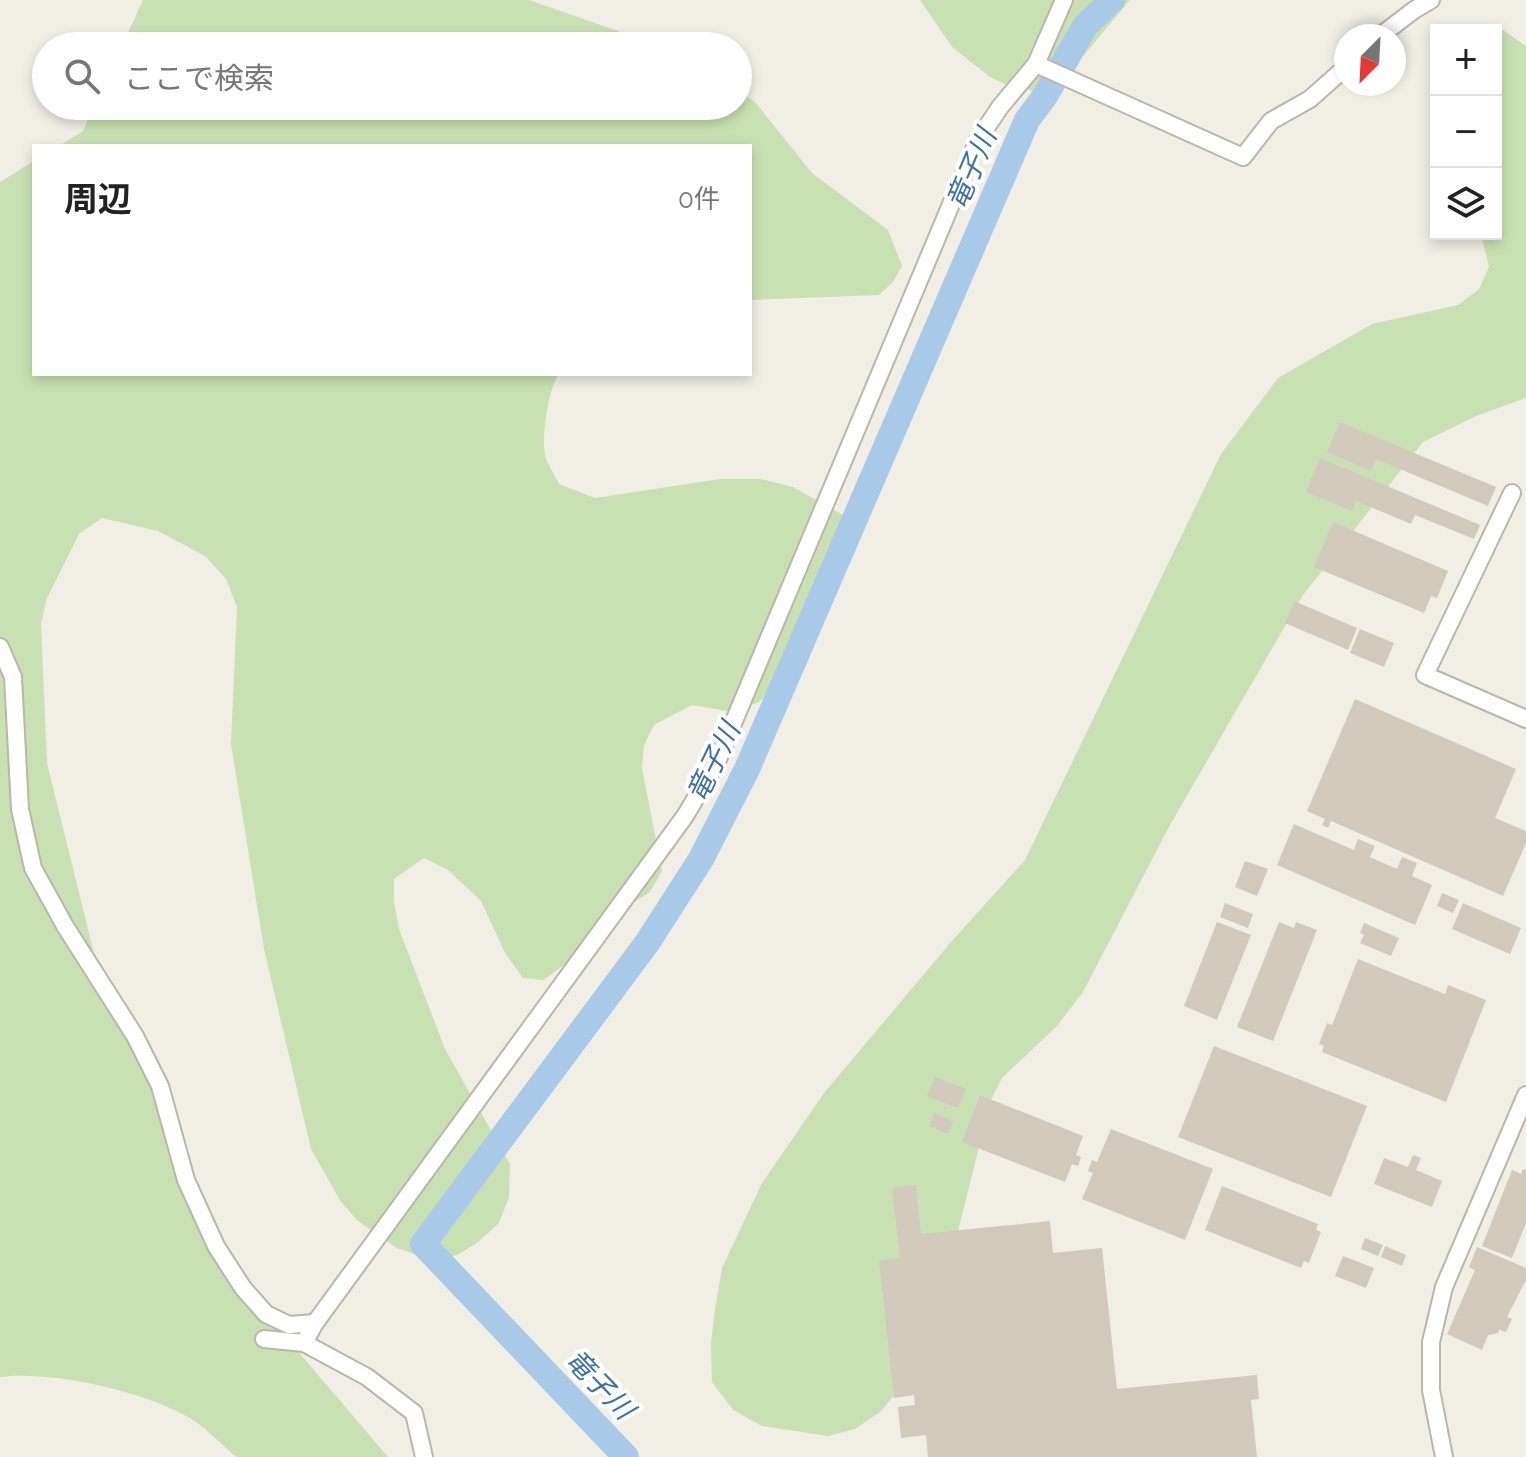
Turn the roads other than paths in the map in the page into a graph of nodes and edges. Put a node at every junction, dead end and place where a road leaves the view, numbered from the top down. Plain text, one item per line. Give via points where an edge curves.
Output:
1 (1064, 0) edge
2 (1431, 0) edge
3 (1397, 24) edge
4 (1036, 64) junction
5 (1334, 78) edge
6 (1512, 493) dead end
7 (0, 647) edge
8 (1526, 719) edge
9 (1526, 1095) edge
10 (315, 1323) junction
11 (264, 1339) dead end
12 (304, 1343) junction
13 (424, 1457) edge
14 (1444, 1457) edge

1 - 4 street
2 - 3 street
4 - 5 street via 1243,157 1271,121
4 - 10 street via 978,140 716,764 685,816
6 - 8 street via 1425,675
7 - 10 street via 13,677 20,809 33,868 160,1086 186,1180 216,1246 266,1314 289,1325
9 - 14 street via 1444,1287 1431,1342 1431,1390
10 - 12 street
11 - 12 street
12 - 13 street via 367,1377 414,1413

